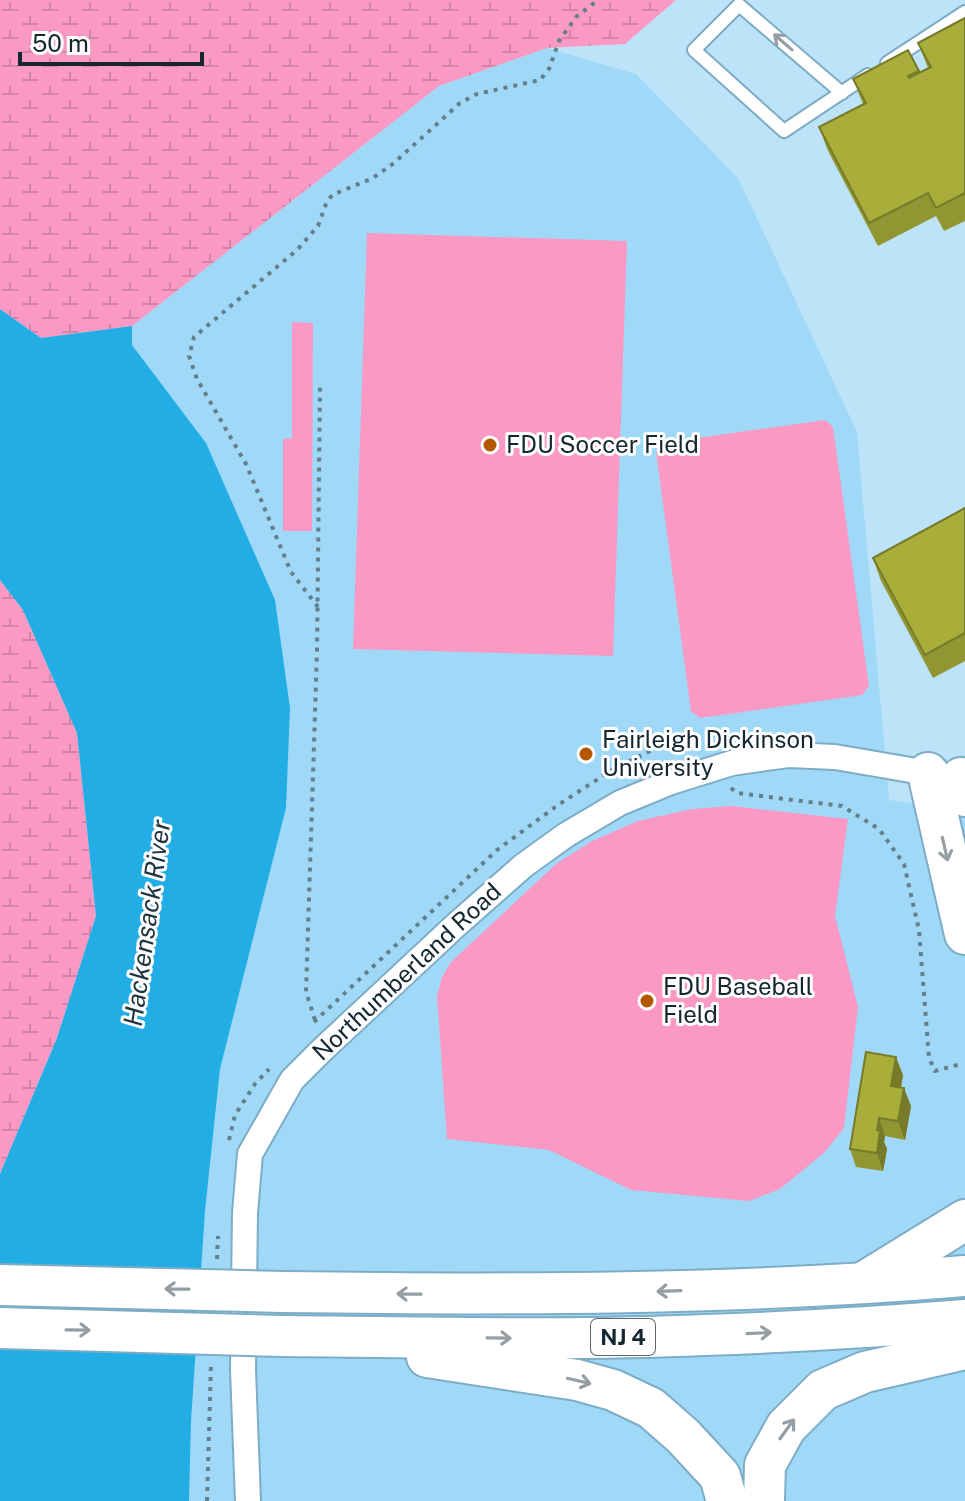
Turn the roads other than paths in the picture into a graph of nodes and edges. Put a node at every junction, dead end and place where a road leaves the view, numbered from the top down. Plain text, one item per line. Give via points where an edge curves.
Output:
1 (965, 12) edge
2 (842, 93) junction
3 (951, 782) edge
4 (965, 934) edge
5 (965, 1220) edge
6 (965, 1276) edge
7 (0, 1285) edge
8 (859, 1285) junction
9 (965, 1320) edge
10 (0, 1328) edge
11 (281, 1336) junction
12 (965, 1349) edge
13 (248, 1501) edge
14 (727, 1501) edge
15 (764, 1501) edge

1 - 2 lane
2 -> 2 lane via 739,5 694,50 784,131
3 -> 4 highway
3 - 13 street, Northumberland Road via 835,757 788,755 732,763 620,803 523,866 292,1080 250,1154 243,1370
5 - 8 highway
6 - 8 highway, NJ 4
8 -> 7 highway, NJ 4, bridge via 557,1294
11 -> 9 highway, NJ 4 via 703,1335
10 -> 11 highway, NJ 4, bridge
11 -> 14 highway via 577,1380 613,1390 651,1408 683,1436 720,1476
15 -> 12 highway via 765,1465 786,1427 823,1390 865,1372

